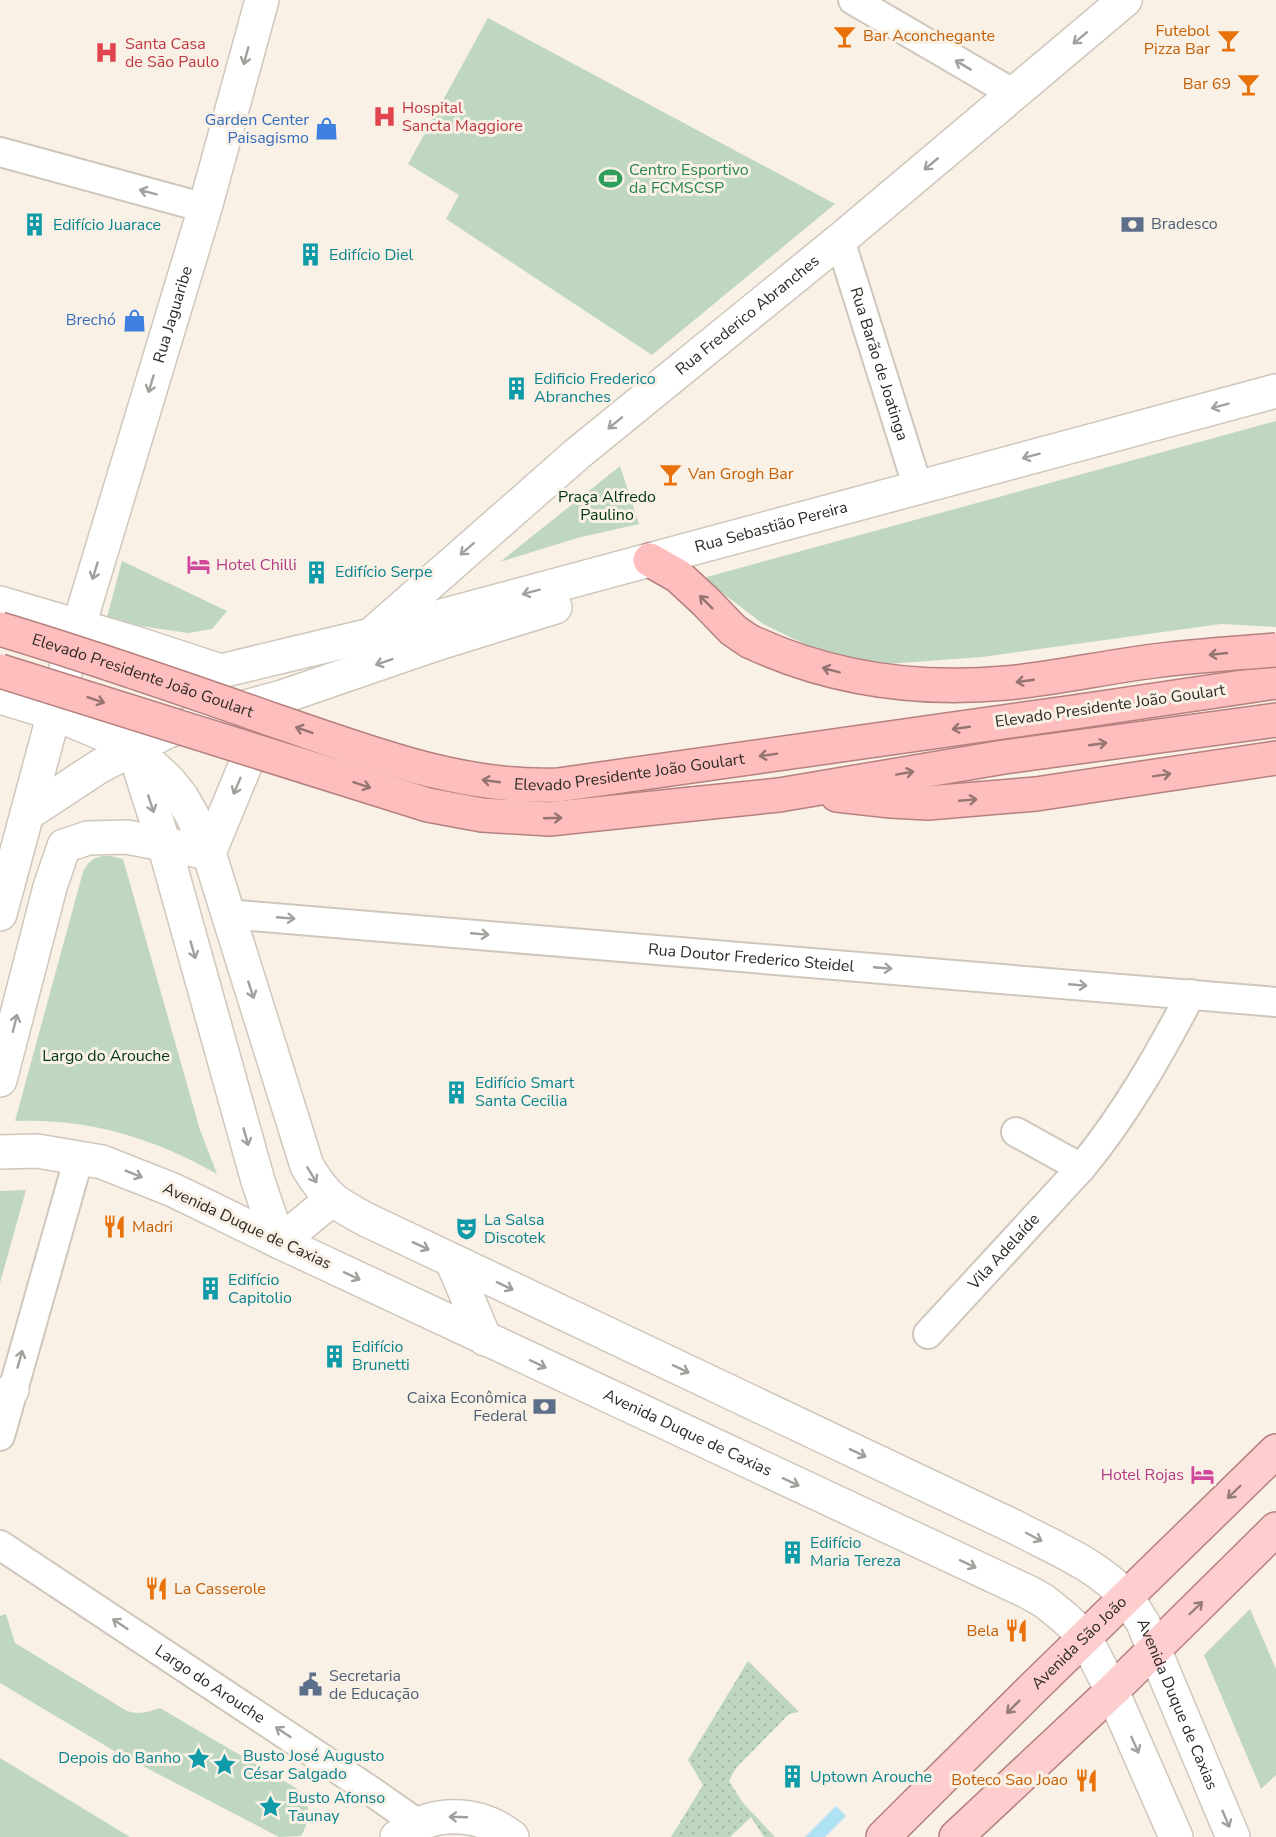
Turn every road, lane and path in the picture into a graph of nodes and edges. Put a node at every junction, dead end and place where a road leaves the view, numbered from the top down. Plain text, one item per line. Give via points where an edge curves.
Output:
1 (262, 0) edge
2 (853, 0) edge
3 (1125, 0) edge
4 (1014, 94) junction
5 (0, 152) edge
6 (205, 208) junction
7 (840, 240) junction
8 (1276, 390) edge
9 (918, 488) junction
10 (650, 560) junction
11 (608, 572) junction
12 (0, 603) edge
13 (78, 626) junction
14 (0, 629) edge
15 (371, 635) junction
16 (1276, 650) edge
17 (0, 671) edge
18 (1276, 682) edge
19 (0, 697) edge
20 (282, 697) junction
21 (53, 713) junction
22 (1276, 720) edge
23 (133, 748) junction
24 (1276, 758) edge
25 (806, 790) junction
26 (27, 814) junction
27 (164, 844) junction
28 (209, 853) junction
29 (0, 914) edge
30 (227, 914) junction
31 (1191, 994) junction
32 (1276, 1002) edge
33 (0, 1080) edge
34 (1016, 1132) dead end
35 (0, 1152) edge
36 (79, 1156) junction
37 (1081, 1168) junction
38 (331, 1200) junction
39 (280, 1242) junction
40 (452, 1261) junction
41 (928, 1334) dead end
42 (485, 1339) junction
43 (6, 1397) edge
44 (0, 1436) edge
45 (1276, 1451) edge
46 (1276, 1529) edge
47 (0, 1545) edge
48 (1126, 1597) junction
49 (1085, 1637) junction
50 (1155, 1649) junction
51 (1112, 1691) junction
52 (407, 1830) edge
53 (512, 1837) edge
54 (883, 1837) edge
55 (956, 1837) edge
56 (1176, 1837) edge
57 (1233, 1837) edge

1 -> 6 main road, Rua Jaguaribe
4 -> 2 street
3 -> 4 main road, Rua Frederico Abranches
4 -> 7 main road, Rua Frederico Abranches
6 -> 5 street
6 -> 13 main road, Rua Jaguaribe
7 - 9 street, Rua Barão de Joatinga
7 -> 15 main road, Rua Frederico Abranches via 577,454
8 -> 9 main road, Rua Sebastião Pereira
9 - 10 main road, Rua Sebastião Pereira
10 - 11 main road, Rua Sebastião Pereira
16 -> 10 highway, bridge via 1153,661 1008,683 909,685 800,662 749,640 733,630 678,576
11 -> 15 main road, Rua Sebastião Pereira
11 -> 20 main road via 570,603
12 - 13 main road
13 - 15 main road, Rua Sebastião Pereira via 221,671
13 - 21 main road
18 -> 14 highway, Elevado Presidente João Goulart, bridge via 536,786 460,778 396,761
17 -> 25 highway, bridge via 428,805 482,815 579,817
19 - 21 main road
20 - 23 main road via 190,723
20 -> 28 main road via 259,732
21 - 23 main road
21 - 26 main road
25 -> 22 highway via 1004,757
23 - 26 main road
23 -> 27 main road
23 - 28 main road via 181,795
25 -> 24 highway via 928,803 1036,794
26 - 29 main road
27 - 28 main road
33 -> 27 main road via 64,846 88,838 127,837
27 -> 39 main road via 258,1181
28 - 30 main road
30 -> 31 street, Rua Doutor Frederico Steidel
30 -> 38 main road via 307,1166
31 - 32 street, Rua Doutor Frederico Steidel
31 - 37 street, Vila Adelaíde via 1124,1111
34 - 37 street
35 - 36 main road
36 -> 39 main road, Avenida Duque de Caxias via 172,1190
43 -> 36 street
37 - 41 street, Vila Adelaíde
38 - 39 main road
38 -> 40 main road, Avenida Duque de Caxias
39 -> 42 main road, Avenida Duque de Caxias
40 - 42 main road
40 -> 48 main road, Avenida Duque de Caxias via 1017,1528 1104,1576
42 -> 49 main road, Avenida Duque de Caxias via 1028,1592
43 - 44 street
45 -> 48 main road, Avenida São João
50 -> 46 main road
52 -> 47 street, Largo do Arouche via 362,1785
48 - 49 main road, Avenida São João
48 - 50 main road, Avenida Duque de Caxias
49 - 51 main road, Avenida Duque de Caxias
49 -> 54 main road, Avenida São João
50 - 51 main road
50 -> 57 main road, Avenida Duque de Caxias
51 - 55 main road
51 -> 56 main road, Avenida Duque de Caxias
53 -> 52 main road via 492,1824 468,1817 443,1817

